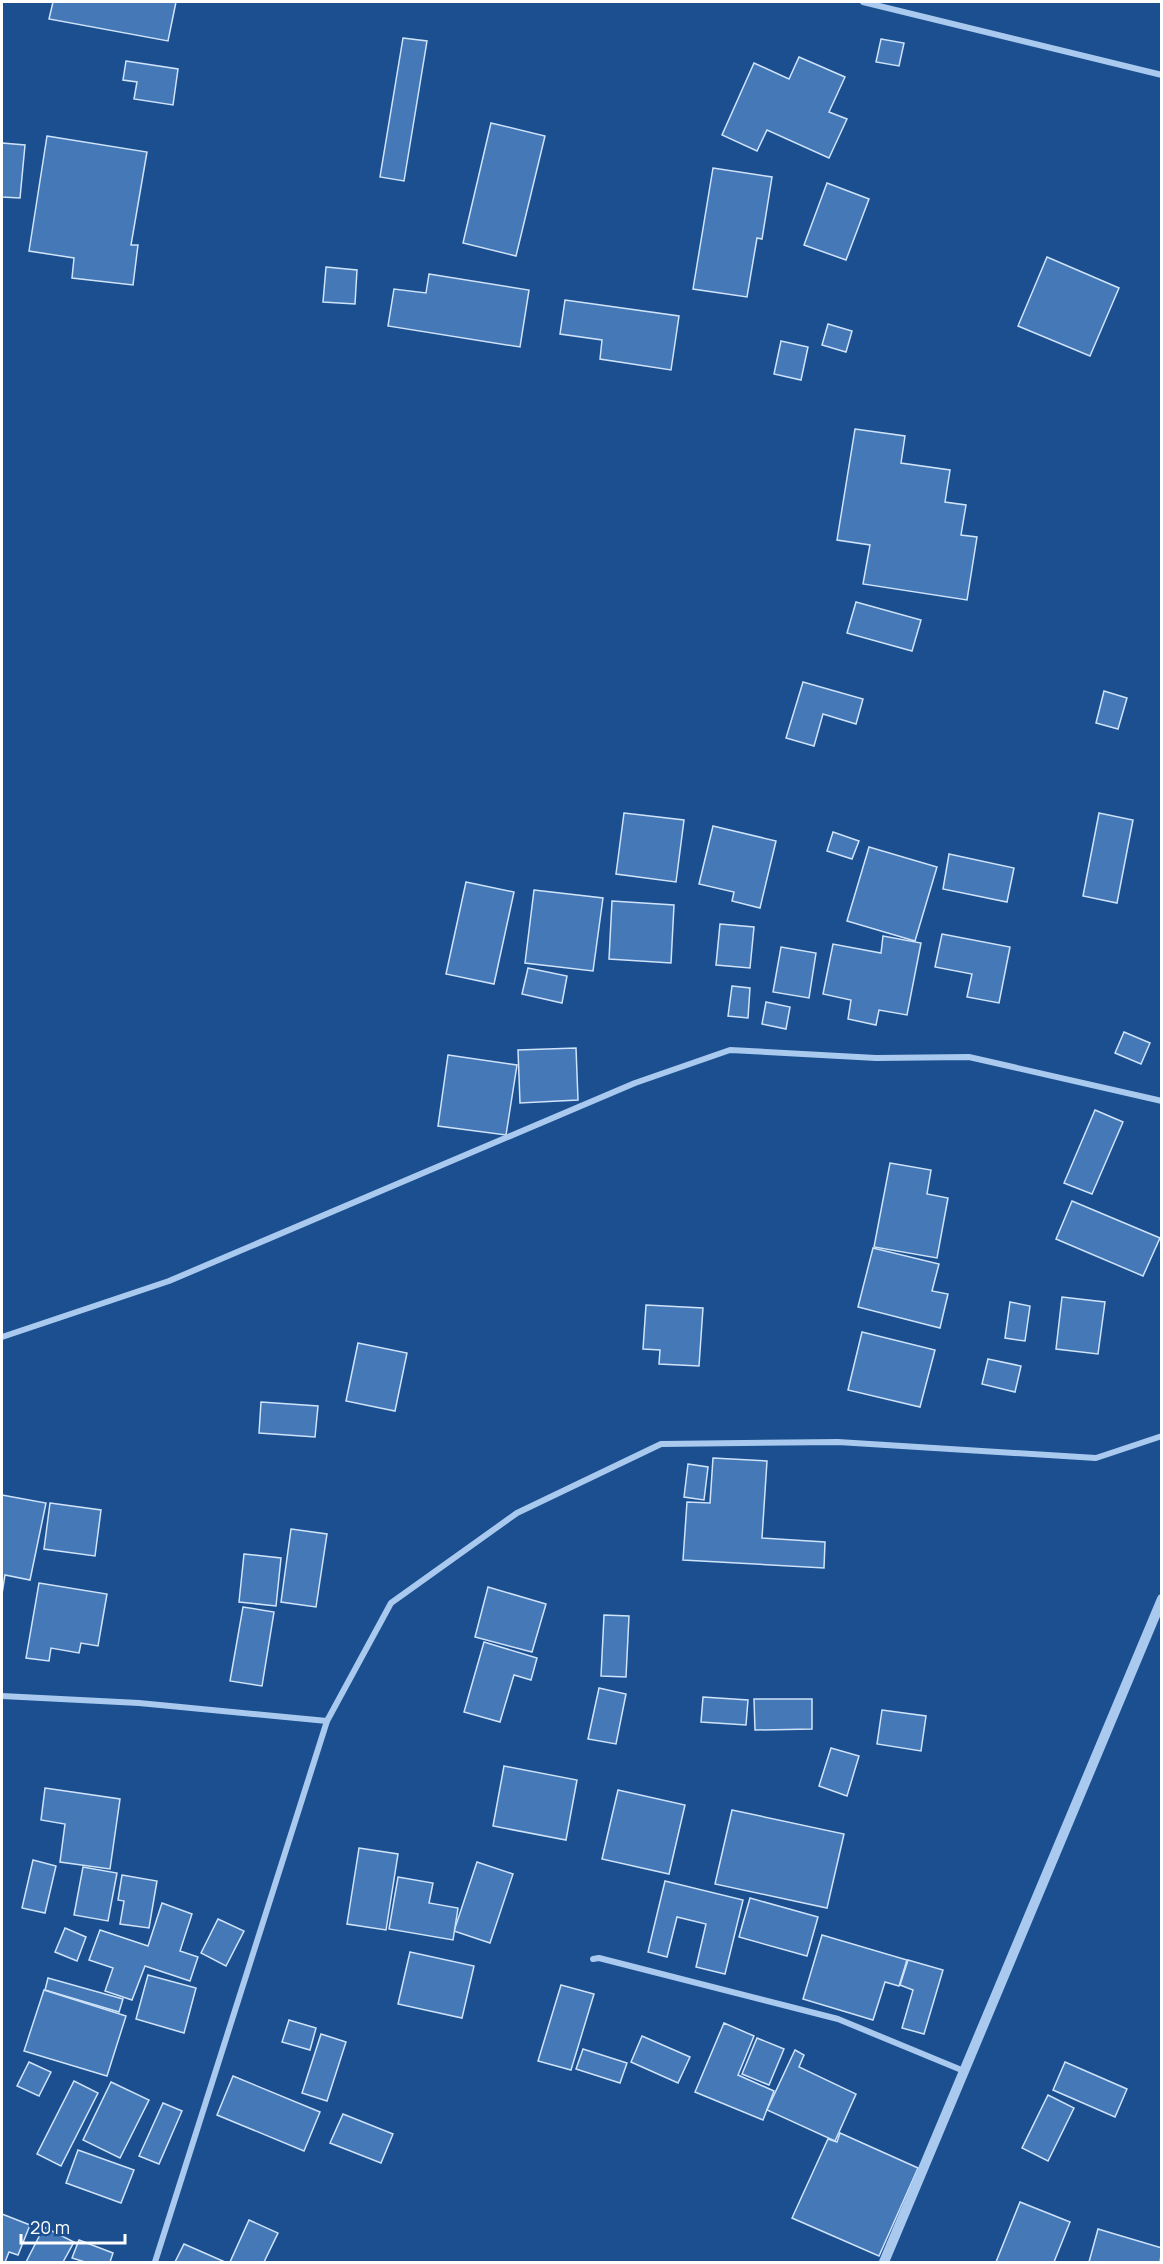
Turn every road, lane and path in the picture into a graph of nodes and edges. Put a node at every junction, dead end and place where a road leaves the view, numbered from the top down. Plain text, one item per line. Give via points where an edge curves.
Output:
1 (863, 2) edge
2 (1161, 75) edge
3 (1161, 1101) edge
4 (2, 1337) edge
5 (1161, 1436) edge
6 (1161, 1599) edge
7 (2, 1696) edge
8 (327, 1721) junction
9 (593, 1959) dead end
10 (964, 2072) junction
11 (155, 2262) edge
12 (884, 2262) edge

1 - 2 street
3 - 4 street via 969,1057 876,1058 730,1050 635,1083 169,1281
5 - 8 street via 1096,1458 838,1442 661,1444 517,1513 391,1603
6 - 10 street
7 - 8 street via 139,1703
8 - 11 street
9 - 10 street via 838,2019
10 - 12 street

